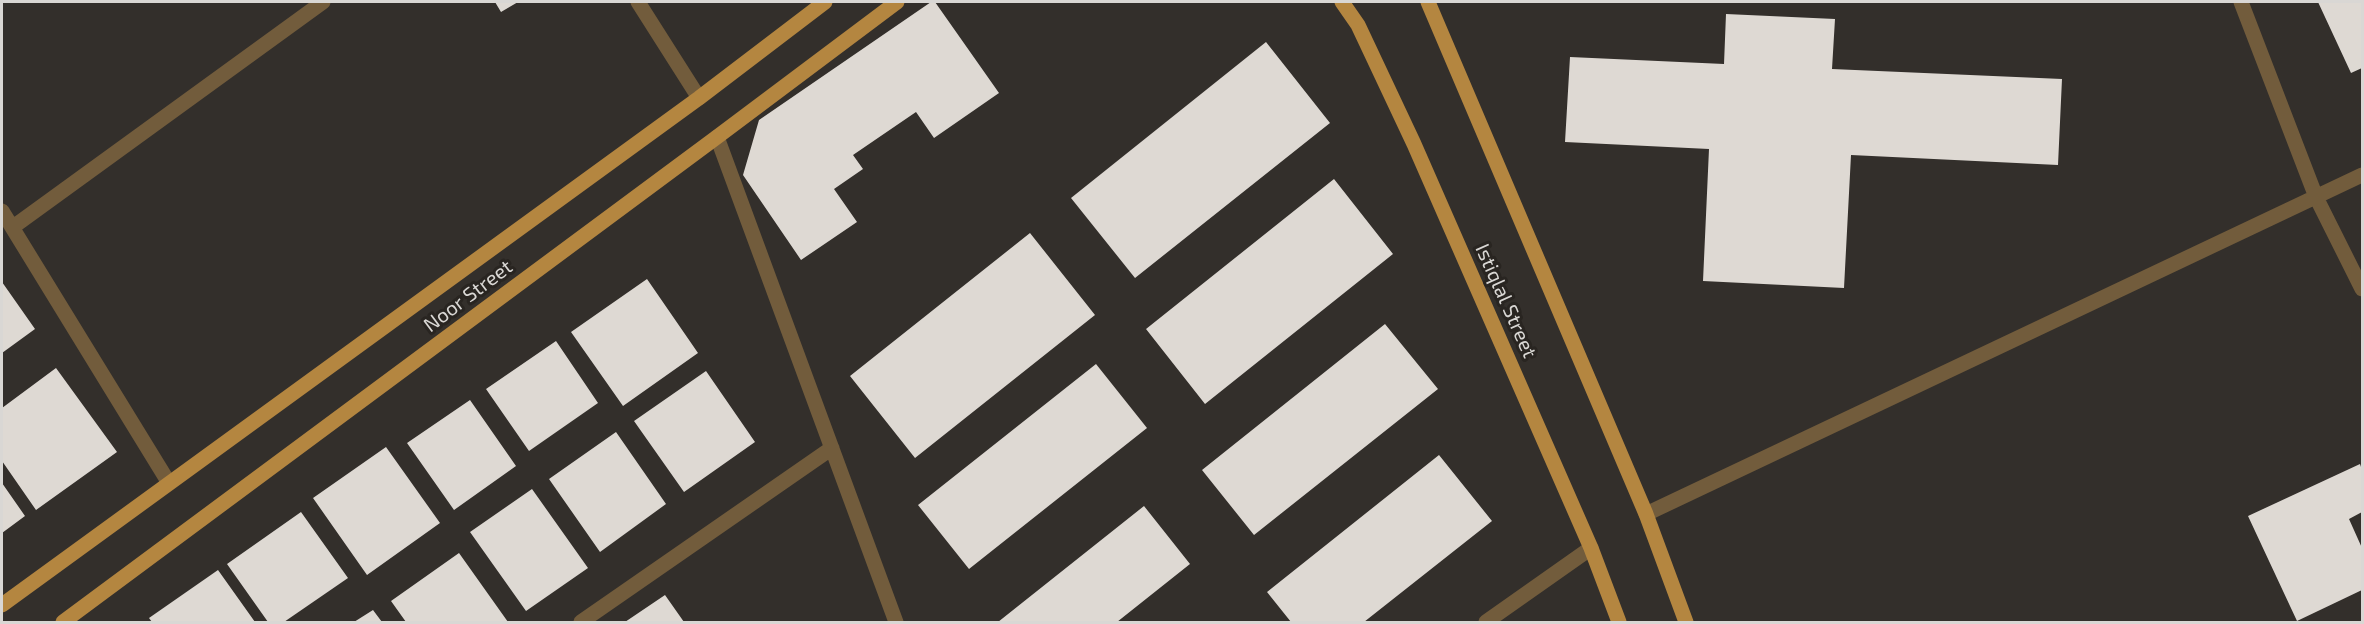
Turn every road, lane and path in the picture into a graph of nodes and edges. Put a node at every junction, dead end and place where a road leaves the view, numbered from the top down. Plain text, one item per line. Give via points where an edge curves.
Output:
1 (323, 2) edge
2 (638, 2) edge
3 (825, 2) edge
4 (897, 2) edge
5 (1342, 2) edge
6 (1428, 2) edge
7 (2241, 2) edge
8 (699, 98) junction
9 (717, 137) junction
10 (2362, 175) edge
11 (2316, 197) junction
12 (2, 211) edge
13 (13, 227) junction
14 (2362, 289) edge
15 (832, 448) junction
16 (169, 483) junction
17 (1646, 514) junction
18 (1591, 548) junction
19 (2, 605) edge
20 (63, 622) edge
21 (581, 622) edge
22 (896, 622) edge
23 (1486, 622) edge
24 (1619, 622) edge
25 (1686, 622) edge

1 - 13 street
2 - 8 street
3 - 8 main road, Noor Street
4 - 9 main road, Noor Street
5 - 18 main road, Istiqlal Street via 1358,25 1414,144
6 - 17 main road
7 - 11 street
8 - 16 main road, Noor Street
9 - 15 street
9 - 20 main road, Noor Street
10 - 11 street
11 - 14 street
11 - 17 street
12 - 13 street
13 - 16 street
15 - 21 street
15 - 22 street
16 - 19 main road, Noor Street
17 - 25 main road
18 - 23 street
18 - 24 main road, Istiqlal Street

